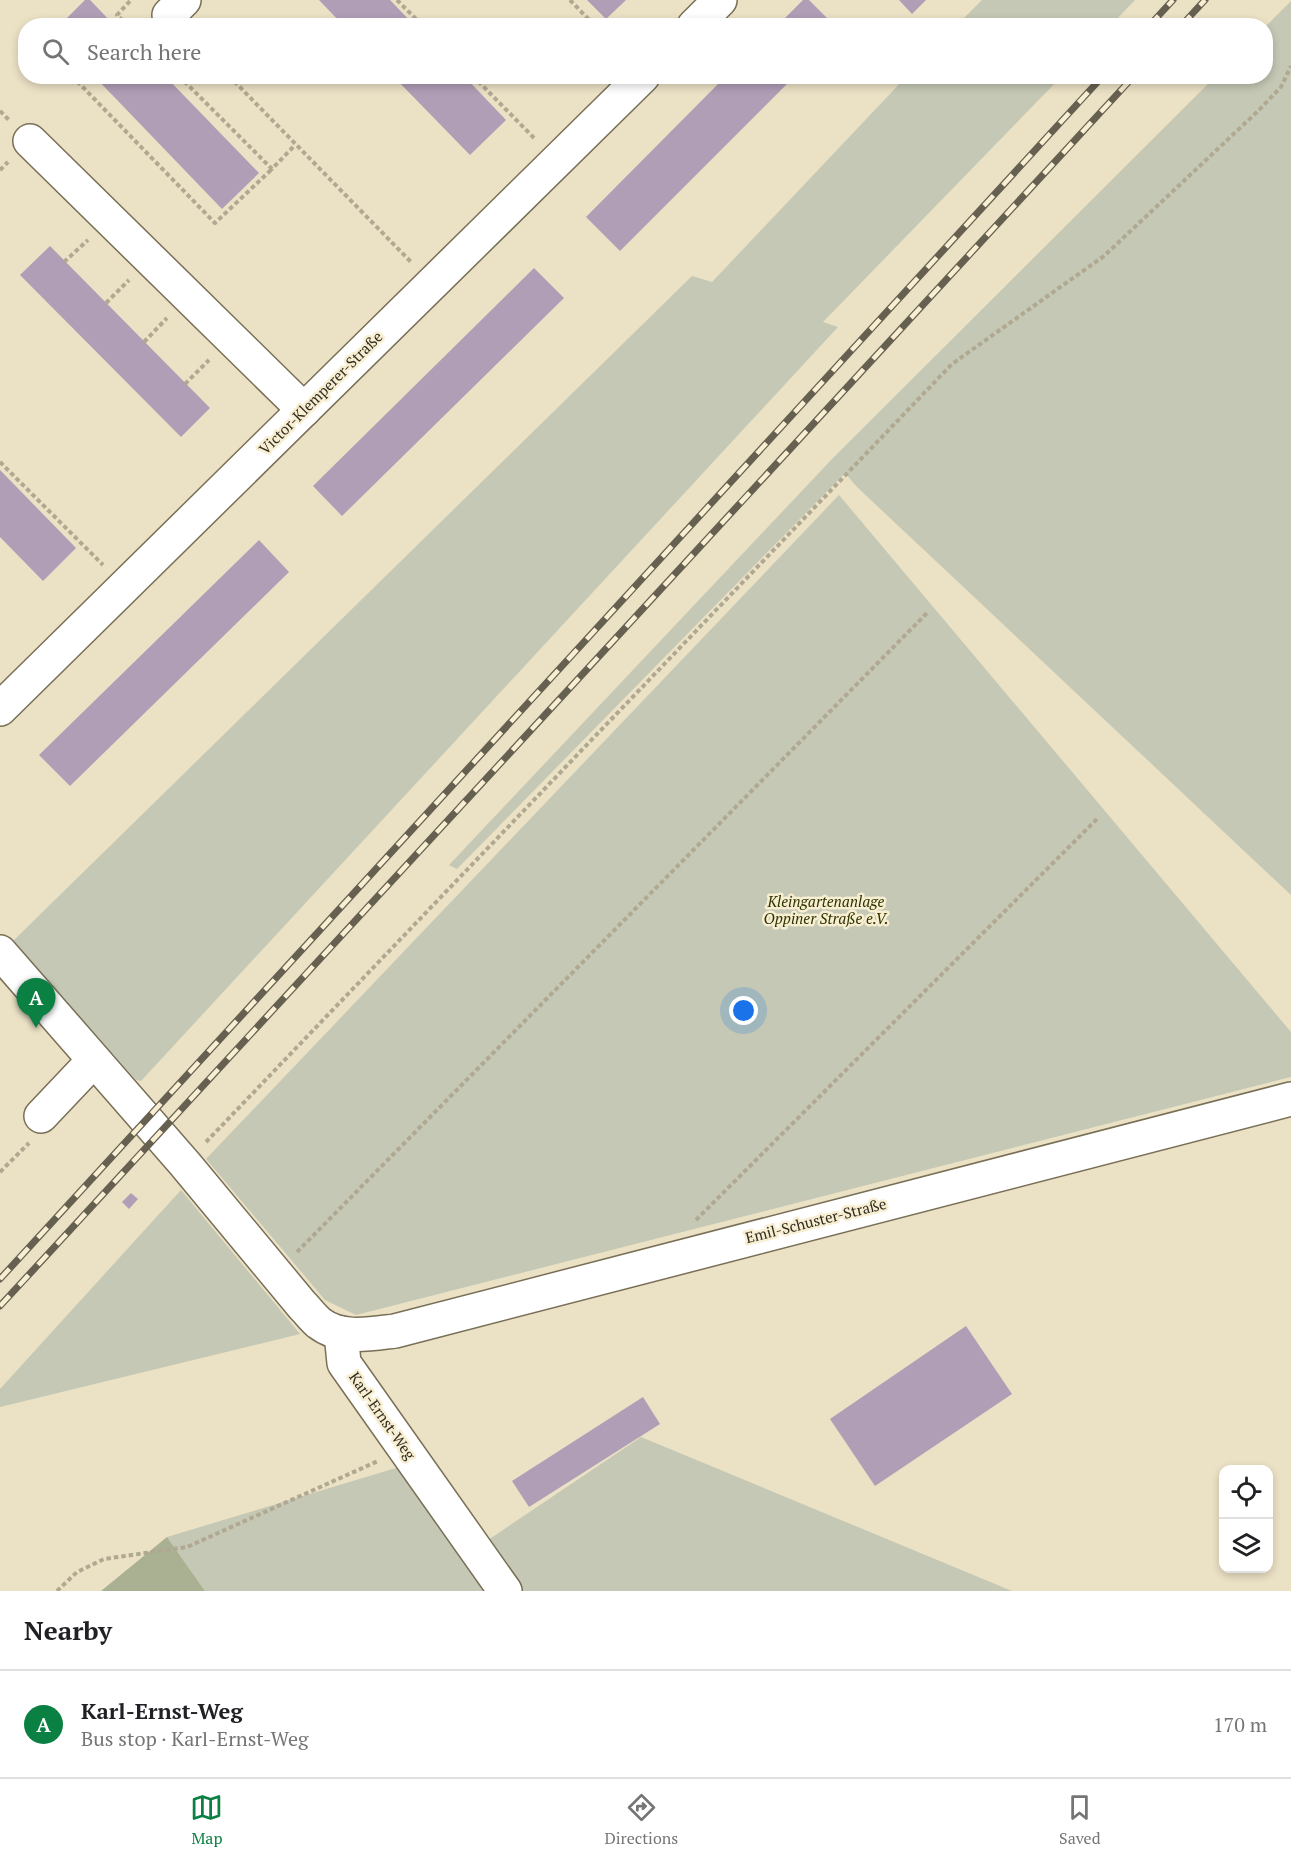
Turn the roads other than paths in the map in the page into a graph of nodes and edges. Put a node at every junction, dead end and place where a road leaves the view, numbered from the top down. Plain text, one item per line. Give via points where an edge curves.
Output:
1 (635, 84) edge
2 (30, 141) dead end
3 (304, 410) junction
4 (0, 709) edge
5 (0, 952) edge
6 (94, 1060) junction
7 (1291, 1099) edge
8 (41, 1116) road end
9 (341, 1333) junction
10 (505, 1591) edge

1 - 3 street, Victor-Klemperer-Straße
2 - 3 street
3 - 4 street, Victor-Klemperer-Straße
5 - 6 street
6 - 8 street
6 - 9 street via 274,1273 320,1323
7 - 9 street, Emil-Schuster-Straße via 395,1331
9 - 10 street, Karl-Ernst-Weg via 344,1363

